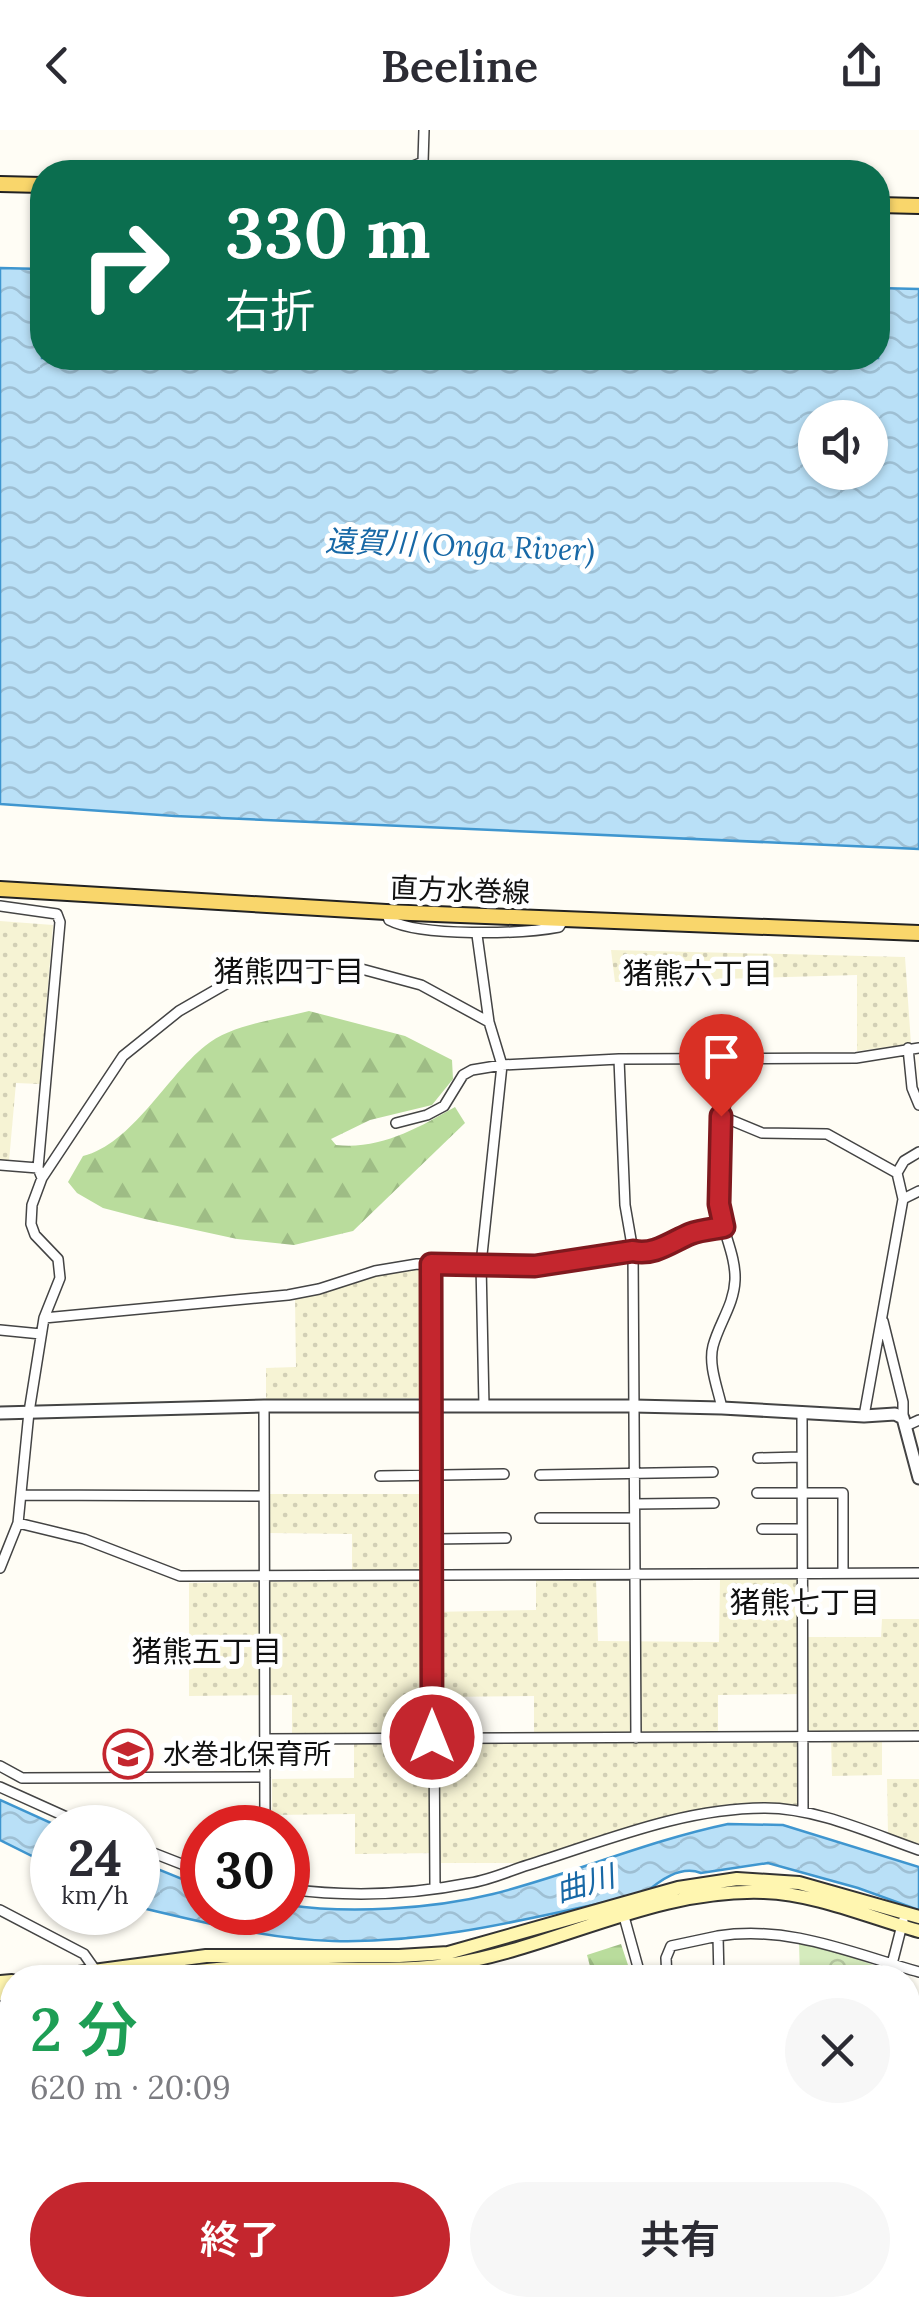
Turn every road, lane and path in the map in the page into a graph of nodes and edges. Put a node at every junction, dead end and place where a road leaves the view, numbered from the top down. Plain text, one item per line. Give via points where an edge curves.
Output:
1 (424, 130) edge
2 (423, 160) edge
3 (0, 184) edge
4 (30, 184) edge
5 (890, 205) edge
6 (919, 206) edge
7 (0, 890) edge
8 (0, 906) edge
9 (386, 912) junction
10 (564, 919) junction
11 (919, 933) edge
12 (477, 935) junction
13 (489, 1022) junction
14 (913, 1048) edge
15 (736, 1057) junction
16 (619, 1060) junction
17 (502, 1065) junction
18 (919, 1105) edge
19 (721, 1116) junction
20 (396, 1123) dead end
21 (919, 1152) edge
22 (0, 1165) edge
23 (40, 1173) junction
24 (897, 1173) junction
25 (919, 1191) edge
26 (903, 1199) junction
27 (724, 1227) junction
28 (633, 1251) junction
29 (431, 1264) junction
30 (481, 1264) junction
31 (44, 1318) junction
32 (883, 1318) junction
33 (0, 1330) edge
34 (41, 1334) junction
35 (894, 1364) junction
36 (874, 1367) junction
37 (264, 1406) junction
38 (432, 1406) junction
39 (484, 1406) junction
40 (633, 1406) junction
41 (722, 1408) junction
42 (28, 1412) junction
43 (802, 1412) junction
44 (0, 1413) edge
45 (864, 1416) junction
46 (919, 1420) edge
47 (904, 1422) junction
48 (802, 1457) junction
49 (758, 1458) dead end
50 (713, 1472) dead end
51 (634, 1473) junction
52 (504, 1474) dead end
53 (431, 1475) junction
54 (540, 1475) dead end
55 (380, 1476) dead end
56 (919, 1478) edge
57 (801, 1493) junction
58 (757, 1494) dead end
59 (21, 1496) junction
60 (263, 1496) junction
61 (714, 1503) dead end
62 (634, 1504) junction
63 (540, 1518) dead end
64 (634, 1518) junction
65 (18, 1523) junction
66 (762, 1529) dead end
67 (801, 1529) junction
68 (431, 1538) junction
69 (506, 1538) dead end
70 (0, 1568) edge
71 (843, 1573) junction
72 (919, 1573) edge
73 (634, 1574) junction
74 (802, 1574) junction
75 (432, 1575) junction
76 (264, 1576) junction
77 (919, 1736) edge
78 (432, 1737) junction
79 (801, 1737) junction
80 (636, 1738) junction
81 (266, 1739) junction
82 (0, 1766) edge
83 (265, 1777) junction
84 (0, 1787) edge
85 (40, 1805) edge
86 (266, 1805) edge
87 (803, 1812) junction
88 (919, 1850) edge
89 (434, 1887) junction
90 (310, 1891) edge
91 (0, 1910) edge
92 (622, 1910) junction
93 (909, 1919) edge
94 (919, 1931) edge
95 (718, 1936) junction
96 (892, 1964) junction
97 (93, 1965) edge
98 (153, 1965) edge
99 (434, 1965) edge
100 (637, 1965) edge
101 (666, 1965) edge
102 (719, 1965) edge
103 (895, 1965) edge

1 - 2 street
3 - 4 main road
5 - 6 main road
7 - 9 main road, 直方水巻線
8 - 23 street via 56,914 60,922
9 - 10 main road, 直方水巻線
9 - 12 street via 403,928
10 - 11 main road, 直方水巻線
10 - 12 street via 543,930
12 - 13 street
13 - 17 street
13 - 23 street via 421,986 354,967 306,963 238,977 123,1056
14 - 15 street via 856,1058
14 - 18 street via 912,1088
15 - 16 street
15 - 19 street
16 - 17 street
16 - 28 street
17 - 20 street via 472,1070 444,1106
17 - 30 street
19 - 24 street via 762,1133 827,1134
19 - 27 street
21 - 24 street
22 - 23 street
23 - 31 street via 31,1224 58,1259 60,1278
24 - 26 street
25 - 26 street
26 - 32 street
27 - 28 street via 643,1254
27 - 41 street via 736,1283 712,1360
28 - 30 street via 535,1266
28 - 40 street
29 - 30 street
29 - 31 street via 276,1297
29 - 38 street
30 - 39 street
31 - 34 street
32 - 35 street
32 - 36 street
33 - 34 street
34 - 42 street
35 - 36 street
35 - 47 street
36 - 45 street
37 - 38 street
37 - 42 street
37 - 60 street
38 - 39 street
38 - 53 street
39 - 40 street
40 - 41 street
40 - 51 street
41 - 43 street
42 - 44 street
42 - 59 street
43 - 45 street
43 - 48 street
45 - 47 street via 895,1414
46 - 47 street
47 - 56 street
48 - 49 street
48 - 57 street
50 - 51 street
51 - 54 street
51 - 62 street
52 - 53 street
53 - 55 street
53 - 68 street
57 - 58 street
57 - 67 street
57 - 71 street via 844,1492
59 - 60 street
59 - 65 street
60 - 76 street
61 - 62 street
62 - 64 street
63 - 64 street
64 - 73 street
65 - 70 street
65 - 76 street via 84,1539 180,1576
66 - 67 street
67 - 74 street
68 - 69 street
68 - 75 street
71 - 72 street
71 - 74 street
73 - 74 street
73 - 75 street
73 - 80 street
74 - 79 street
75 - 76 street
75 - 78 street
76 - 81 street
77 - 79 street
78 - 80 street
78 - 81 street
78 - 89 street
79 - 80 street
79 - 87 street
81 - 83 street
82 - 83 street via 22,1778
83 - 86 street
84 - 85 street
87 - 88 street
87 - 89 street via 703,1812 471,1883
89 - 90 street
91 - 97 street
92 - 93 main road via 678,1888 737,1879 798,1883
92 - 98 main road via 448,1953 206,1956
92 - 99 main road
92 - 100 street
93 - 94 main road
93 - 96 street
95 - 96 street via 802,1936
95 - 101 street via 671,1946
95 - 102 street
96 - 103 street

